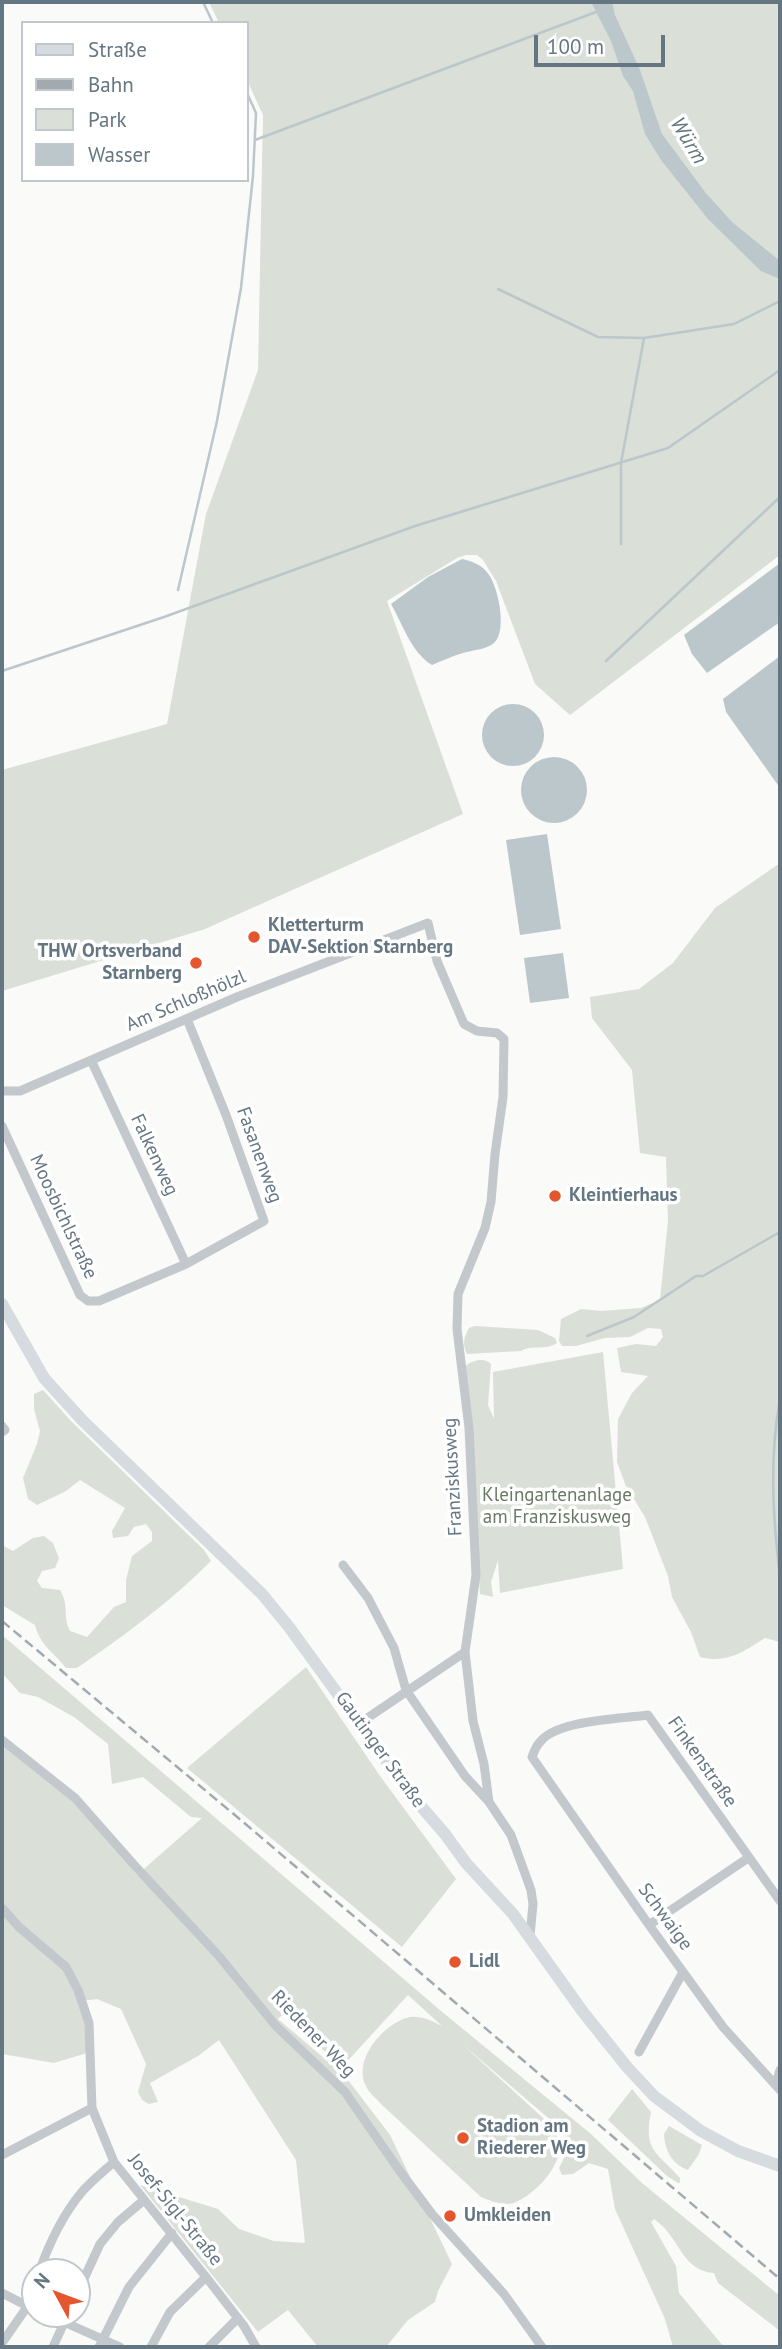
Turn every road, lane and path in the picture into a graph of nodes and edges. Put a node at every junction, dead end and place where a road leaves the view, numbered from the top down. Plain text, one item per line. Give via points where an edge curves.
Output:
1 (187, 1019) junction
2 (477, 1031) joint
3 (92, 1060) junction
4 (2, 1091) edge
5 (2, 1126) edge
6 (186, 1264) junction
7 (2, 1304) edge
8 (2, 1426) edge
9 (2, 1432) edge
10 (343, 1565) dead end
11 (465, 1653) junction
12 (406, 1690) junction
13 (360, 1723) junction
14 (2, 1740) edge
15 (532, 1757) joint
16 (489, 1802) junction
17 (748, 1858) junction
18 (780, 1901) edge
19 (2, 1908) edge
20 (649, 1925) junction
21 (530, 1936) junction
22 (682, 1972) junction
23 (639, 2052) dead end
24 (780, 2070) edge
25 (778, 2087) edge
26 (92, 2108) junction
27 (2, 2155) edge
28 (114, 2162) junction
29 (780, 2166) edge
30 (144, 2200) junction
31 (172, 2232) junction
32 (43, 2258) edge
33 (91, 2264) edge
34 (206, 2277) junction
35 (2, 2293) edge
36 (21, 2303) edge
37 (238, 2318) junction
38 (21, 2321) edge
39 (63, 2328) edge
40 (81, 2328) edge
41 (2, 2343) edge
42 (101, 2343) edge
43 (54, 2347) edge
44 (120, 2347) edge
45 (151, 2347) edge
46 (209, 2347) edge
47 (256, 2347) edge
48 (541, 2347) edge

1 - 2 street, Am Schloßhölzl via 428,923 437,961 459,1014 464,1024
1 - 3 street, Am Schloßhölzl
1 - 6 street, Fasanenweg via 264,1221
2 - 11 street, Franziskusweg via 497,1033 504,1039 503,1097 491,1202 458,1294 476,1575
3 - 4 street, Am Schloßhölzl via 20,1091
3 - 6 street, Falkenweg
5 - 6 street, Moosbichlstraße via 80,1295 99,1301
7 - 13 main road, Gautinger Straße via 44,1378 262,1594
8 - 9 street
10 - 12 street via 368,1598 389,1638
11 - 12 street
11 - 16 street, Franziskusweg
12 - 13 street
12 - 16 street via 465,1776
13 - 21 main road, Gautinger Straße via 412,1796
14 - 48 street, Riedener Weg via 75,1798 276,2026 345,2092 432,2214 504,2294
15 - 17 street, Finkenstraße via 540,1742 567,1725 648,1715
15 - 20 street, Schwaige
16 - 21 street, Franziskusweg via 510,1835 531,1890
17 - 18 street, Finkenstraße
17 - 20 street
19 - 26 street, Josef-Sigl-Straße via 66,1967 78,1990 89,2023
20 - 22 street, Schwaige
21 - 29 main road, Gautinger Straße via 583,2012 649,2091 721,2142
22 - 23 street
22 - 25 street, Schwaige via 723,2027
24 - 25 street
26 - 27 street
26 - 28 street, Josef-Sigl-Straße
28 - 30 street, Josef-Sigl-Straße
28 - 32 street via 82,2191
30 - 31 street, Josef-Sigl-Straße
30 - 33 street via 118,2222
31 - 34 street, Josef-Sigl-Straße
31 - 42 street via 129,2287
34 - 37 street, Josef-Sigl-Straße
34 - 45 street via 170,2312
35 - 36 street
37 - 46 street
37 - 47 street, Josef-Sigl-Straße
38 - 41 street
39 - 43 street
40 - 42 street
42 - 44 street

